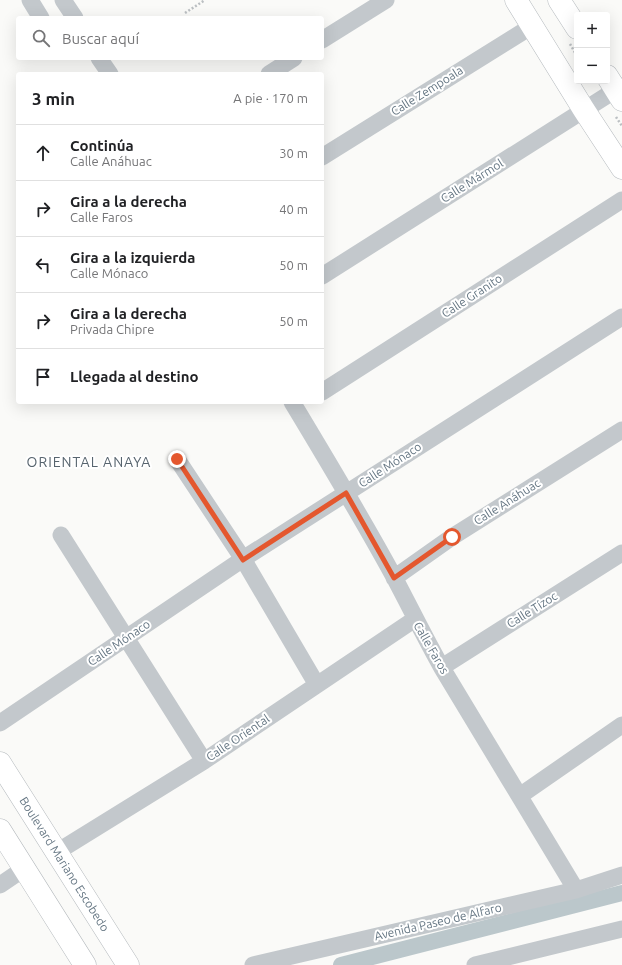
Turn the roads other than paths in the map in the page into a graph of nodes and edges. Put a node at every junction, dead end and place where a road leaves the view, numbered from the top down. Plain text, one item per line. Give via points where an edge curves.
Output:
1 (30, 0) edge
2 (64, 0) edge
3 (386, 0) edge
4 (516, 0) edge
5 (564, 2) edge
6 (40, 16) edge
7 (74, 16) edge
8 (574, 22) edge
9 (532, 26) junction
10 (324, 39) edge
11 (100, 60) edge
12 (291, 60) edge
13 (109, 72) edge
14 (271, 72) edge
15 (617, 88) edge
16 (584, 110) junction
17 (324, 156) edge
18 (622, 168) edge
19 (622, 200) edge
20 (324, 275) edge
21 (622, 317) edge
22 (324, 391) edge
23 (298, 404) edge
24 (622, 430) edge
25 (177, 459) dead end
26 (346, 493) junction
27 (61, 535) dead end
28 (622, 553) edge
29 (243, 560) junction
30 (394, 578) junction
31 (415, 620) junction
32 (126, 639) junction
33 (442, 667) junction
34 (317, 685) junction
35 (0, 723) edge
36 (622, 725) edge
37 (204, 761) junction
38 (0, 763) edge
39 (520, 795) junction
40 (0, 830) edge
41 (57, 852) junction
42 (25, 868) junction
43 (622, 875) edge
44 (0, 885) edge
45 (576, 890) junction
46 (622, 929) edge
47 (85, 965) edge
48 (128, 965) edge
49 (253, 965) edge
50 (475, 965) edge

1 - 6 street
2 - 7 street
3 - 10 street
4 - 9 main road
5 - 8 main road
9 - 16 main road
9 - 17 street, Calle Zempoala
11 - 13 street
12 - 14 street
15 - 16 street, Calle Mármol
16 - 18 main road
16 - 20 street, Calle Mármol
19 - 22 street, Calle Granito
21 - 26 street, Calle Mónaco
23 - 26 street, Calle Faros
24 - 30 street, Calle Anáhuac via 452,537
25 - 29 street
26 - 29 street, Calle Mónaco
26 - 30 street, Calle Faros
27 - 32 street
28 - 33 street, Calle Tízoc
29 - 32 street, Calle Mónaco
29 - 34 street
30 - 31 street, Calle Faros
31 - 33 street, Calle Faros
31 - 34 street, Calle Oriental
32 - 35 street, Calle Mónaco
32 - 37 street
33 - 39 street, Calle Faros
34 - 37 street, Calle Oriental
36 - 39 street
37 - 41 street, Calle Oriental
38 - 41 main road, Boulevard Mariano Escobedo
39 - 45 street, Calle Faros
40 - 42 main road
41 - 48 main road, Boulevard Mariano Escobedo
42 - 44 street
42 - 47 main road
43 - 45 street, Avenida Paseo de Alfaro
45 - 49 street, Avenida Paseo de Alfaro
46 - 50 street

